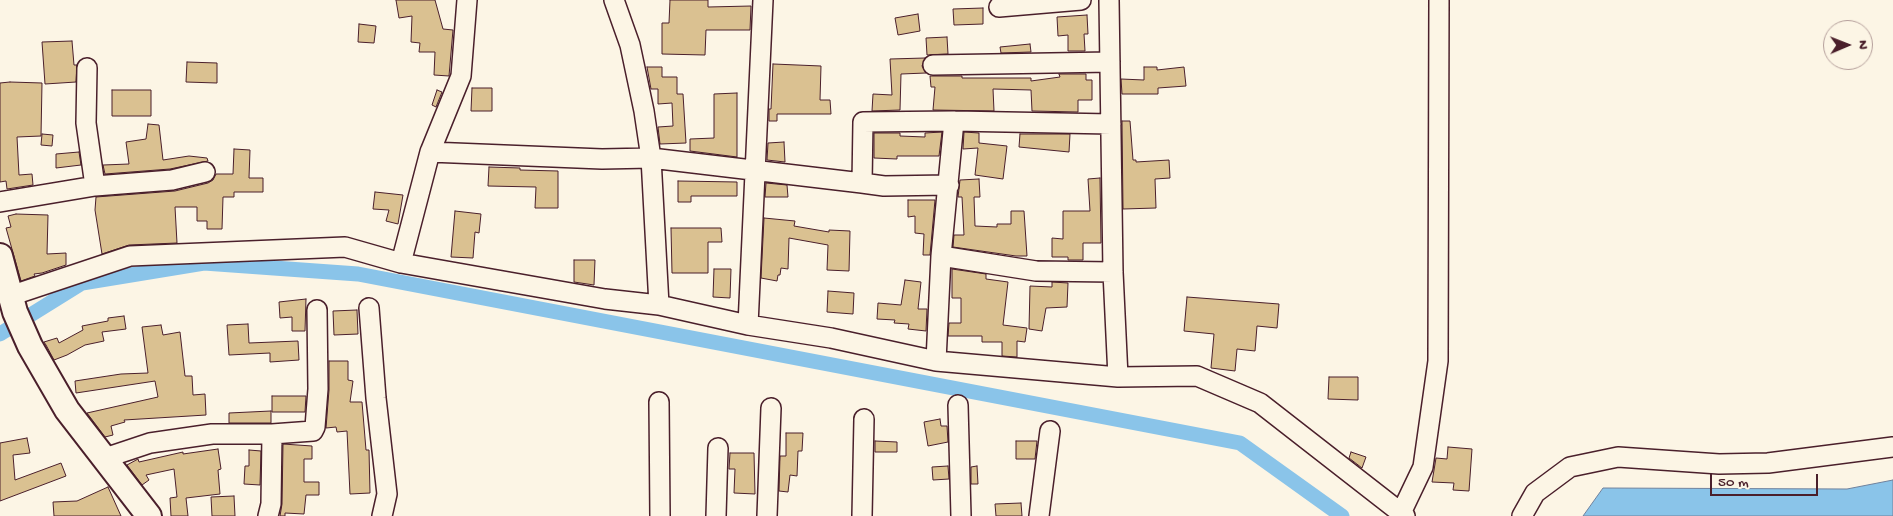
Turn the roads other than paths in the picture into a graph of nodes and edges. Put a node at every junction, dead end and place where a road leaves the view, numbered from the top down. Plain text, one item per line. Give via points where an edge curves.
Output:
1 (467, 0) edge
2 (614, 0) edge
3 (763, 0) edge
4 (1081, 0) edge
5 (1109, 0) edge
6 (1439, 0) edge
7 (999, 7) dead end
8 (1110, 62) junction
9 (933, 65) dead end
10 (86, 68) dead end
11 (954, 121) junction
12 (1111, 124) junction
13 (430, 152) junction
14 (651, 158) junction
15 (755, 171) junction
16 (205, 172) dead end
17 (862, 183) junction
18 (949, 185) junction
19 (95, 186) junction
20 (0, 202) edge
21 (0, 256) edge
22 (941, 256) junction
23 (402, 263) junction
24 (1113, 272) junction
25 (8, 304) edge
26 (659, 305) junction
27 (369, 308) dead end
28 (317, 310) dead end
29 (748, 325) junction
30 (936, 361) junction
31 (1118, 377) junction
32 (659, 402) dead end
33 (958, 405) dead end
34 (771, 408) dead end
35 (864, 419) dead end
36 (1050, 431) dead end
37 (272, 434) junction
38 (718, 448) dead end
39 (1893, 448) edge
40 (104, 458) junction
41 (1403, 514) edge
42 (149, 516) edge
43 (268, 516) edge
44 (382, 516) edge
45 (660, 516) edge
46 (716, 516) edge
47 (767, 516) edge
48 (862, 516) edge
49 (961, 516) edge
50 (1039, 516) edge
51 (1522, 516) edge

1 - 13 street via 461,76
2 - 14 street via 630,45
3 - 15 street
4 - 7 street
5 - 8 street
6 - 41 street via 1438,361 1423,467
8 - 9 street
8 - 12 street
10 - 19 street via 86,123
11 - 12 street
11 - 17 street via 863,122
11 - 18 street
12 - 24 street
13 - 14 street
13 - 23 street
14 - 15 street
14 - 26 street
15 - 17 street
15 - 29 street
16 - 19 street via 172,180
17 - 18 street
18 - 22 street
19 - 20 street
21 - 25 main road
22 - 24 street via 1036,271
22 - 30 street
23 - 25 street via 345,247 130,256
23 - 26 street via 605,299
24 - 31 street
25 - 40 main road via 68,410
26 - 29 street
27 - 44 street via 387,494
28 - 37 street via 315,427 313,431
29 - 30 street via 831,338
30 - 31 street
31 - 41 street via 1197,376 1260,403
32 - 45 street
33 - 49 street
34 - 47 street
35 - 48 street
36 - 50 street
37 - 40 street via 212,434 150,443
37 - 43 street
38 - 46 street
39 - 51 street via 1768,463 1719,464 1618,457 1570,466 1535,493
40 - 42 main road

